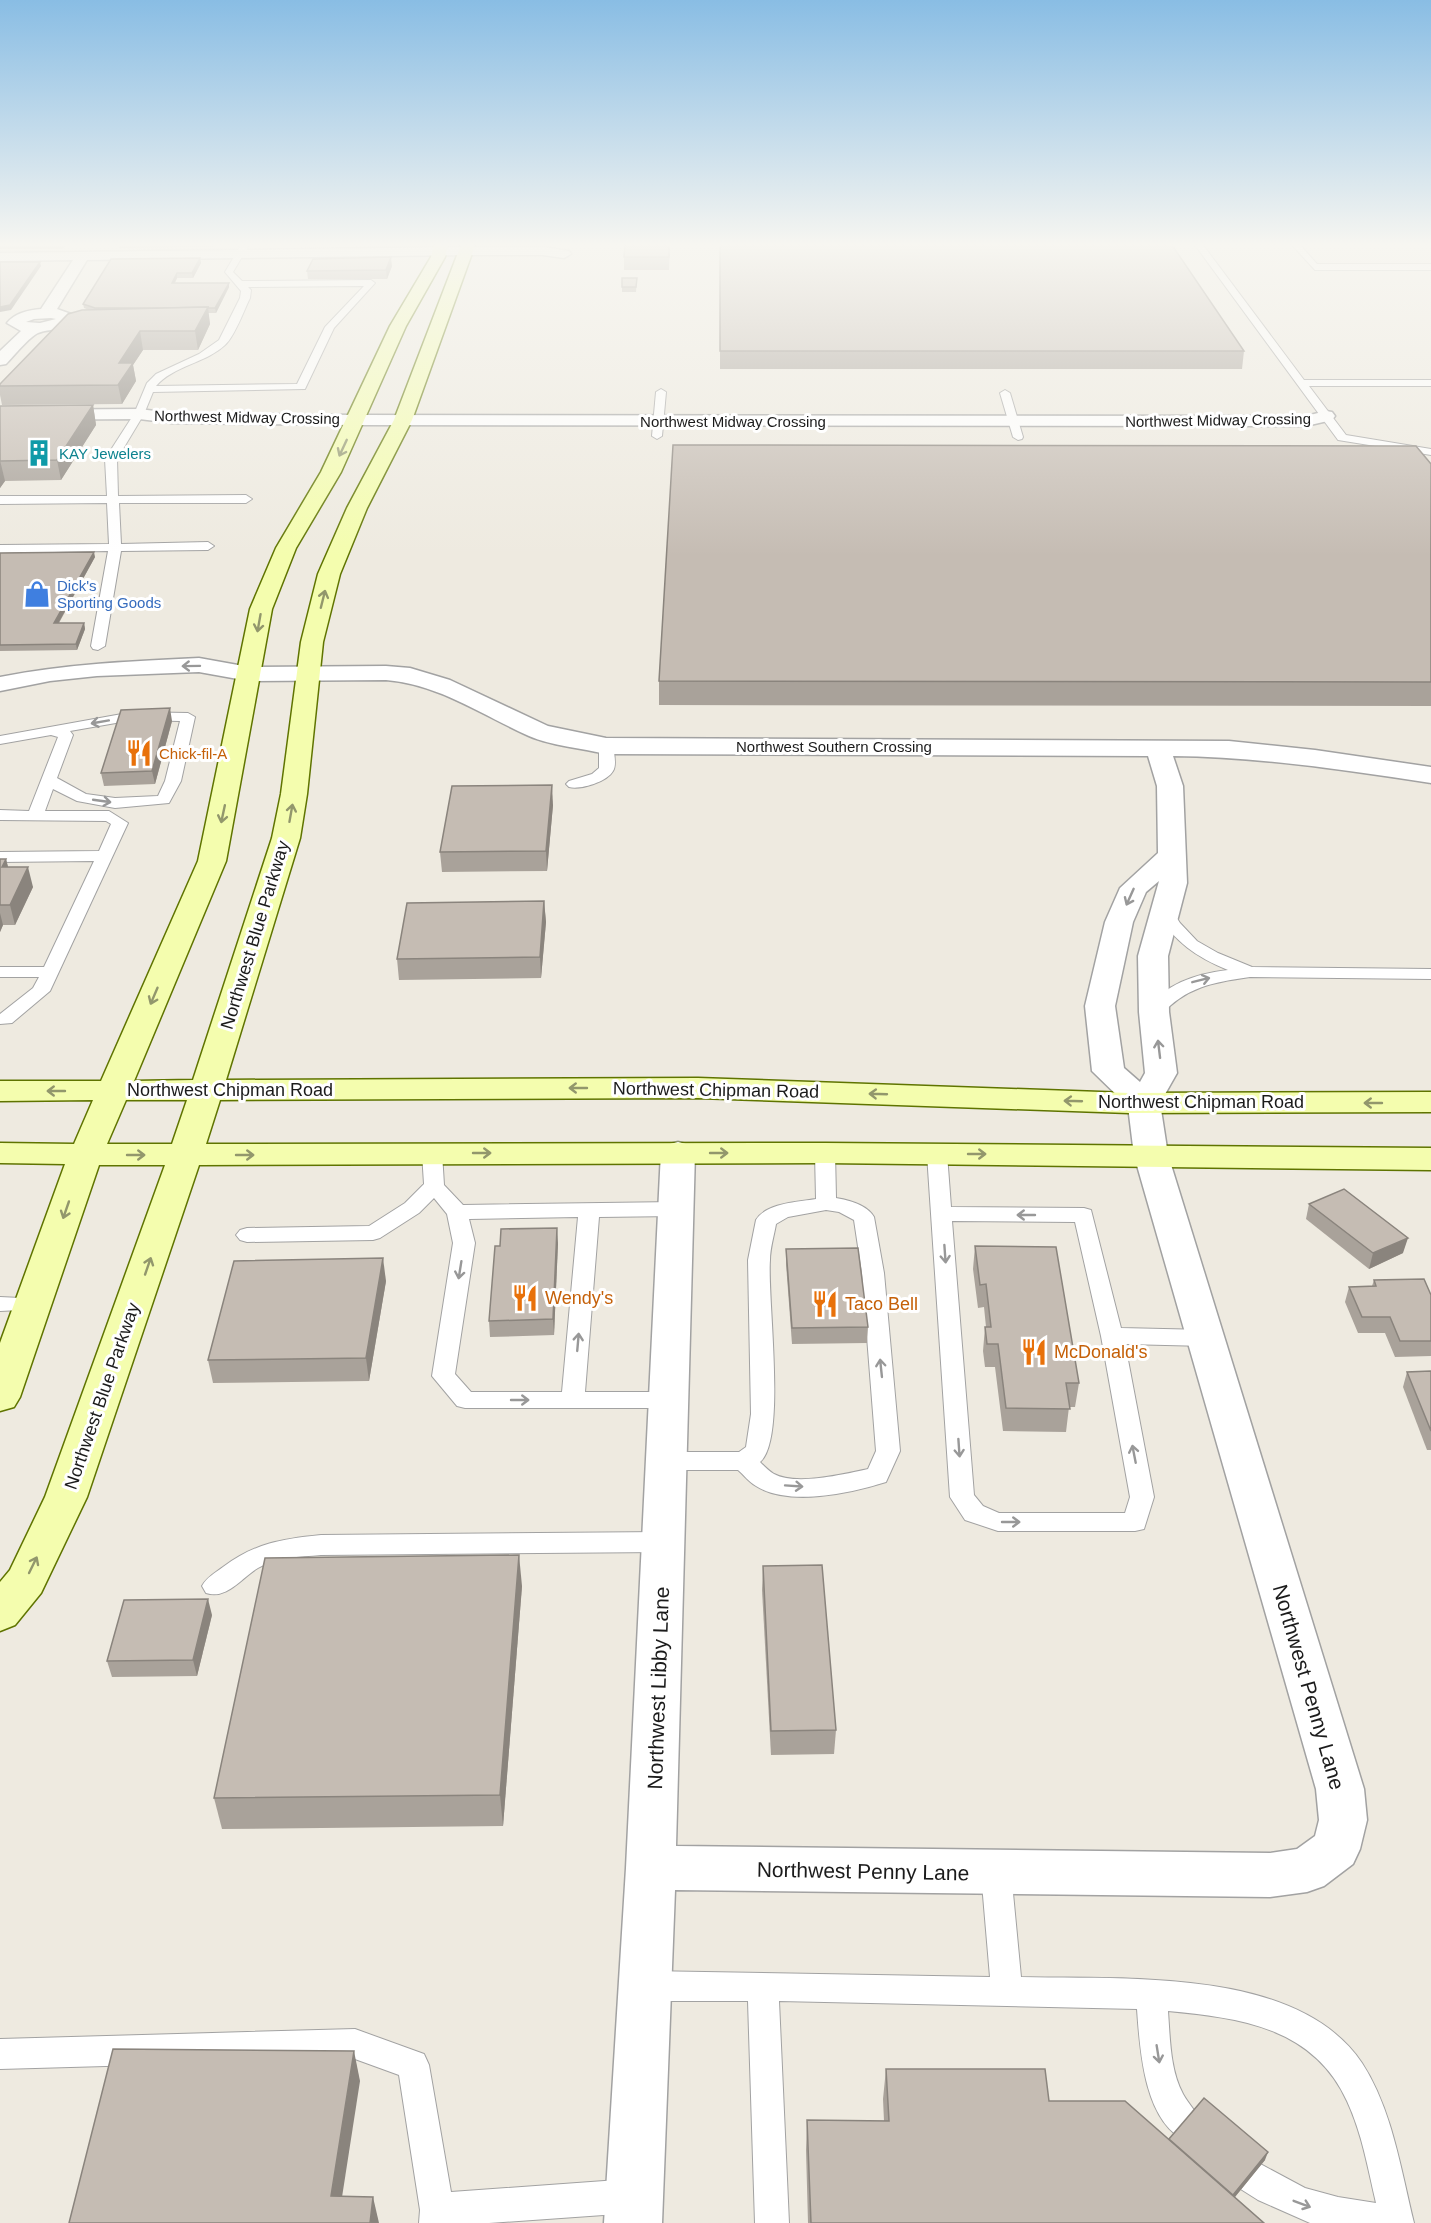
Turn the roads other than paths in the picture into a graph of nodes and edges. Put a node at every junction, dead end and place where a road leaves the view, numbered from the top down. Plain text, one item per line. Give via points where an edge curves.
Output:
1 (12, 349) edge
2 (213, 349) edge
3 (319, 349) edge
4 (388, 349) edge
5 (429, 349) edge
6 (1276, 349) edge
7 (0, 360) edge
8 (1303, 383) junction
9 (1431, 383) edge
10 (150, 389) junction
11 (139, 414) junction
12 (358, 414) junction
13 (405, 414) junction
14 (0, 415) edge
15 (1326, 416) junction
16 (1431, 452) edge
17 (113, 498) junction
18 (246, 499) dead end
19 (0, 500) edge
20 (208, 546) dead end
21 (116, 548) junction
22 (0, 549) edge
23 (98, 646) dead end
24 (249, 674) junction
25 (308, 674) junction
26 (0, 684) edge
27 (0, 704) edge
28 (52, 730) junction
29 (0, 740) edge
30 (606, 746) junction
31 (1158, 748) junction
32 (1431, 775) edge
33 (49, 780) junction
34 (574, 784) dead end
35 (0, 815) edge
36 (35, 816) junction
37 (105, 856) junction
38 (1171, 856) junction
39 (0, 857) edge
40 (1165, 913) junction
41 (0, 972) edge
42 (50, 972) junction
43 (1250, 972) junction
44 (1431, 974) edge
45 (1154, 1012) junction
46 (0, 1019) edge
47 (207, 1089) junction
48 (0, 1091) edge
49 (113, 1091) junction
50 (1431, 1102) edge
51 (1144, 1103) junction
52 (678, 1152) junction
53 (0, 1153) edge
54 (825, 1153) junction
55 (937, 1154) junction
56 (86, 1155) junction
57 (186, 1155) junction
58 (1151, 1155) junction
59 (1431, 1159) edge
60 (433, 1170) junction
61 (826, 1203) junction
62 (676, 1209) junction
63 (589, 1210) junction
64 (457, 1212) junction
65 (942, 1214) junction
66 (247, 1235) dead end
67 (16, 1304) edge
68 (1112, 1336) junction
69 (1206, 1338) junction
70 (0, 1397) edge
71 (573, 1400) junction
72 (669, 1400) junction
73 (666, 1461) junction
74 (744, 1461) junction
75 (663, 1542) junction
76 (215, 1586) dead end
77 (0, 1613) edge
78 (651, 1868) junction
79 (996, 1872) junction
80 (646, 1986) junction
81 (763, 1986) junction
82 (1007, 1991) junction
83 (1152, 1995) junction
84 (0, 2054) edge
85 (1187, 2125) edge
86 (1251, 2176) edge
87 (635, 2209) edge
88 (436, 2217) edge
89 (772, 2223) edge
90 (1397, 2223) edge

1 - 7 street
2 - 10 lane via 160,376
3 - 10 lane via 301,387
4 - 12 street
5 - 13 street, Northwest Blue Parkway
6 - 8 lane
8 - 9 lane
8 - 15 lane
10 - 11 lane
11 - 12 street, Northwest Midway Crossing via 172,418
11 - 14 street, Northwest Midway Crossing
11 - 17 lane via 111,459
12 - 13 street, Northwest Midway Crossing
12 -> 24 street via 331,472 286,548 261,609
13 - 15 street, Northwest Midway Crossing via 1012,415 1306,421
25 -> 13 street, Northwest Blue Parkway via 329,574 357,508
15 - 16 lane via 1341,438
17 - 18 lane
17 - 19 lane
17 - 21 lane
20 - 21 lane
21 - 22 lane
21 - 23 lane
24 - 25 street, Northwest Southern Crossing
24 -> 26 street, Northwest Southern Crossing via 199,665 97,669
24 - 27 street, Northwest Southern Crossing via 202,684 73,690
24 -> 49 street via 212,861
25 - 30 street, Northwest Southern Crossing via 410,675 540,732
47 -> 25 street, Northwest Blue Parkway via 286,838
28 - 29 lane
28 - 33 lane via 66,735
33 -> 28 lane via 82,798 115,803 164,800 173,781 188,717 133,716
30 - 31 street, Northwest Southern Crossing
30 - 34 lane via 607,769 597,777
31 - 32 street, Northwest Southern Crossing via 1258,751
31 - 38 street via 1170,786
33 - 36 lane
35 - 36 lane
36 - 37 lane via 109,816 120,823
37 - 39 lane
37 - 42 lane
38 - 40 street via 1173,883
38 -> 51 street via 1134,888 1119,922 1100,1006 1108,1071
40 - 43 lane via 1189,944
40 - 45 street via 1153,956
41 - 42 lane
42 - 46 lane via 41,991 6,1019
43 - 44 lane
45 -> 43 lane via 1182,986
51 -> 45 street via 1161,1072
47 - 49 street, Northwest Chipman Road
51 -> 47 street, Northwest Chipman Road via 698,1088
47 - 57 street, Northwest Blue Parkway
49 -> 48 street, Northwest Chipman Road
49 - 56 street
50 -> 51 street, Northwest Chipman Road
51 - 58 street, Northwest Penny Lane
52 -> 54 street
60 -> 52 street
52 - 62 street, Northwest Libby Lane
53 - 56 street
54 - 55 street
54 - 61 lane
55 -> 58 street
55 - 65 lane
56 -> 57 street
56 -> 67 street
57 -> 60 street
77 -> 57 street, Northwest Blue Parkway via 26,1581 66,1497
58 - 59 street
58 - 69 street, Northwest Penny Lane
60 - 64 lane
60 - 66 lane via 412,1208 373,1233
61 - 74 lane via 782,1212 766,1220 759,1260 763,1414 757,1451
74 -> 61 lane via 767,1481 793,1487 837,1485 877,1476 888,1451 873,1273 864,1217 844,1206
62 - 63 lane
62 - 72 street, Northwest Libby Lane
63 - 64 lane
71 -> 63 lane
64 -> 71 lane via 464,1243 443,1376 465,1400
68 -> 65 lane via 1084,1215
65 -> 68 lane via 962,1497 974,1513 998,1522 1135,1522 1142,1497
67 - 70 street
68 - 69 lane
69 - 79 street, Northwest Penny Lane via 1340,1789 1342,1820 1336,1849 1307,1870 1270,1875
71 - 72 lane
72 - 73 street, Northwest Libby Lane
73 - 74 lane
73 - 75 street, Northwest Libby Lane
75 - 76 lane via 279,1548 249,1561
75 - 78 street, Northwest Libby Lane
78 - 79 street, Northwest Penny Lane
78 - 80 street, Northwest Libby Lane
79 - 82 lane
80 - 81 lane
80 - 87 street, Northwest Libby Lane
81 - 82 lane
81 - 89 lane
82 - 83 lane
83 -> 85 lane via 1163,2078 1172,2106
83 - 90 lane via 1209,2000 1288,2020 1335,2053 1362,2100
84 - 88 lane via 355,2044 413,2065
86 -> 90 lane via 1307,2207
87 - 88 lane

